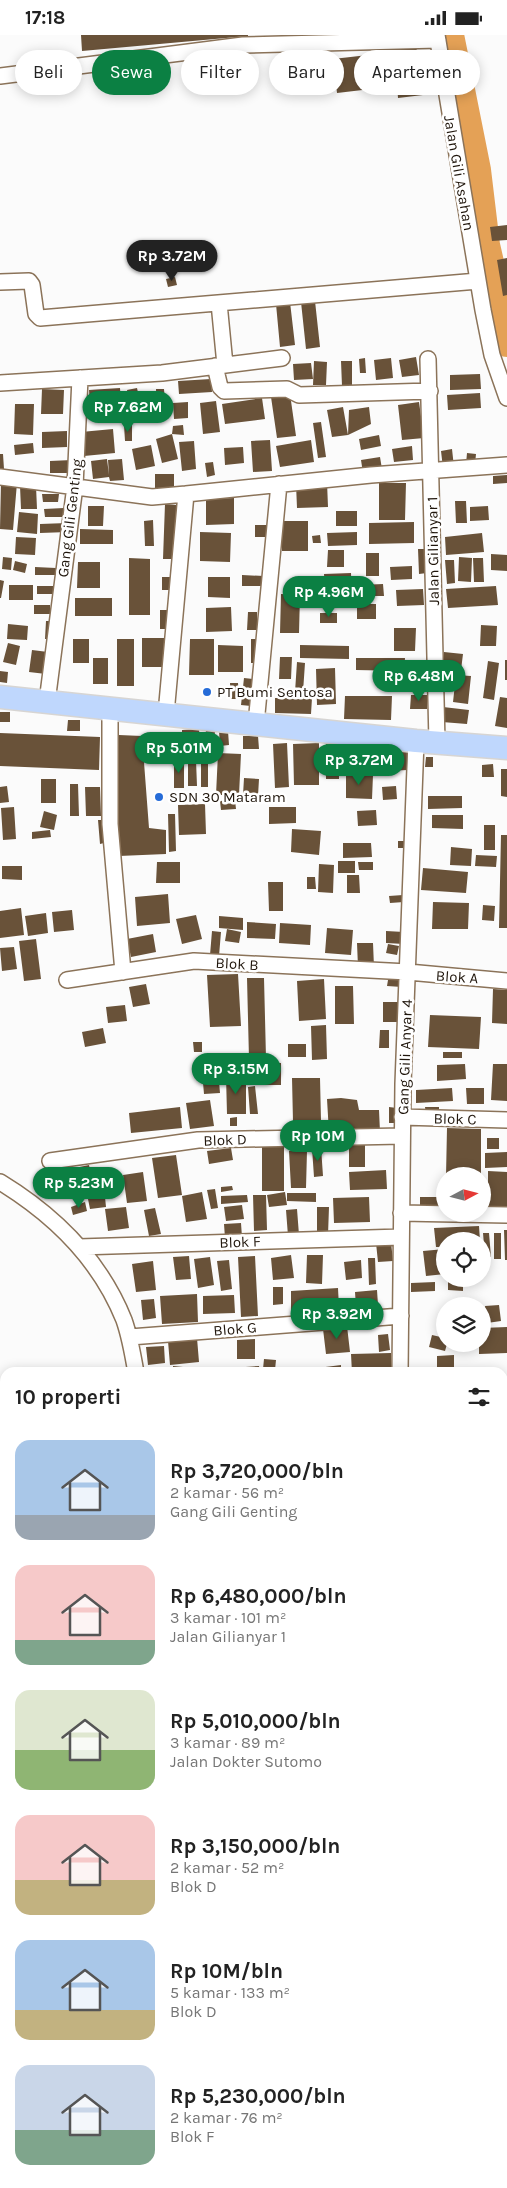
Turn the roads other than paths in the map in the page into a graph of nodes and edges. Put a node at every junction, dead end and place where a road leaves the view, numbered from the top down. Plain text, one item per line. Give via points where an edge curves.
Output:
1 (438, 38) edge
2 (0, 76) edge
3 (478, 281) junction
4 (0, 282) edge
5 (219, 303) junction
6 (282, 358) dead end
7 (428, 359) dead end
8 (220, 366) junction
9 (80, 378) junction
10 (0, 383) edge
11 (430, 391) junction
12 (507, 398) edge
13 (507, 465) edge
14 (432, 471) junction
15 (0, 477) edge
16 (279, 484) junction
17 (75, 486) junction
18 (186, 494) junction
19 (0, 697) edge
20 (47, 702) junction
21 (110, 709) junction
22 (166, 714) junction
23 (256, 724) junction
24 (426, 742) junction
25 (507, 748) edge
26 (122, 972) junction
27 (408, 972) junction
28 (67, 980) dead end
29 (507, 981) edge
30 (402, 1117) junction
31 (507, 1120) edge
32 (402, 1136) junction
33 (50, 1161) dead end
34 (0, 1182) edge
35 (401, 1213) junction
36 (507, 1215) edge
37 (401, 1237) junction
38 (79, 1247) junction
39 (401, 1316) junction
40 (130, 1337) junction
41 (135, 1367) edge
42 (400, 1367) edge

1 - 2 street via 243,45
1 - 3 street, Jalan Gili Asahan
3 - 5 street
3 - 12 street, Jalan Gili Asahan via 492,355
4 - 5 street via 29,281 36,314 40,318
5 - 8 street
6 - 8 street
7 - 11 street, Jalan Gilianyar 1
8 - 9 street
8 - 11 street via 220,387 224,391 287,389 299,395
9 - 10 street
9 - 17 street, Gang Gili Genting
11 - 14 street, Jalan Gilianyar 1
13 - 14 street
14 - 16 street
14 - 24 street, Jalan Gilianyar 1
15 - 17 street
16 - 18 street
16 - 23 street
17 - 18 street via 152,497
17 - 20 street, Gang Gili Genting
18 - 22 street
19 - 20 main road
20 - 21 main road
21 - 22 main road
21 - 26 street via 110,824
22 - 23 main road
23 - 24 main road
24 - 25 main road
24 - 27 street, Gang Gili Anyar 4
26 - 27 street, Blok B via 194,961
26 - 28 street, Blok B
27 - 29 street, Blok A
27 - 30 street, Gang Gili Anyar 4
30 - 31 street, Blok C
30 - 32 street, Gang Gili Anyar 4
32 - 33 street, Blok D via 198,1140
32 - 35 street, Gang Gili Anyar 4
34 - 38 street via 34,1203
35 - 36 street
35 - 37 street, Gang Gili Anyar 4
37 - 38 street, Blok F
37 - 39 street, Gang Gili Anyar 4
38 - 40 street via 110,1290
39 - 40 street, Blok G
39 - 42 street, Gang Gili Anyar 4
40 - 41 street

